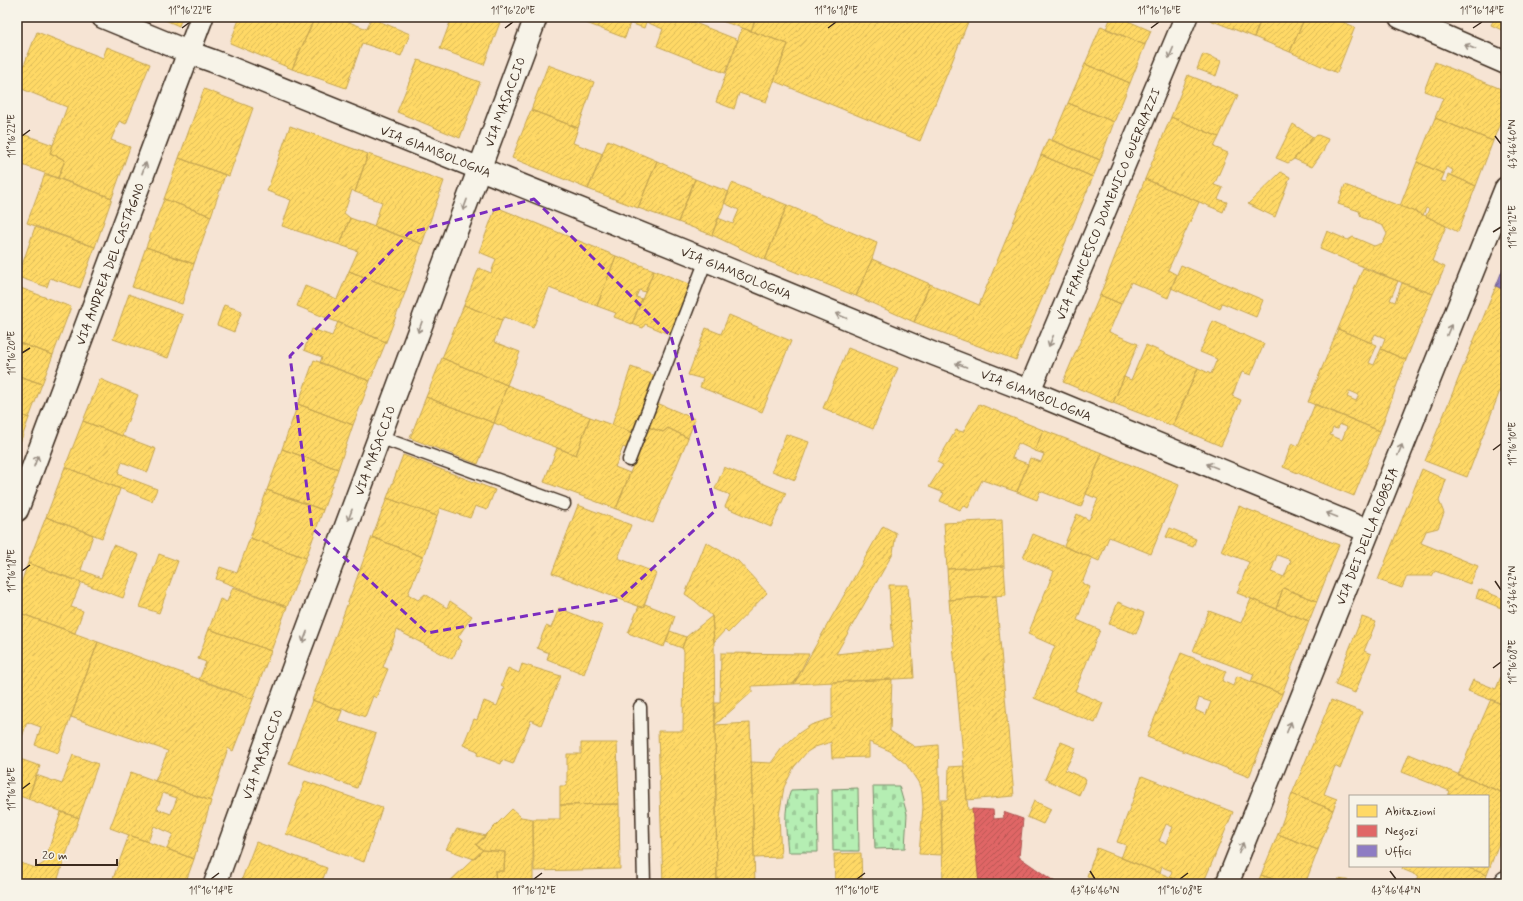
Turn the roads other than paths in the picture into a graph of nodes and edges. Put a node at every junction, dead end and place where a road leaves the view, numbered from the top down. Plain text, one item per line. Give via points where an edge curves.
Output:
1 (103, 17) edge
2 (202, 17) edge
3 (536, 17) edge
4 (1186, 17) edge
5 (1400, 17) edge
6 (188, 52) junction
7 (1506, 63) edge
8 (478, 169) junction
9 (1506, 188) edge
10 (706, 260) junction
11 (1029, 391) junction
12 (379, 437) junction
13 (629, 460) dead end
14 (564, 504) dead end
15 (17, 510) edge
16 (1368, 530) junction
17 (640, 707) dead end
18 (215, 884) edge
19 (644, 884) edge
20 (1227, 884) edge

1 - 6 street, VIA GIAMBOLOGNA
2 - 6 street, VIA ANDREA DEL CASTAGNO
3 - 8 street, VIA MASACCIO
4 -> 11 street, VIA FRANCESCO DOMENICO GUERRAZZI
7 -> 5 street
6 - 8 street, VIA GIAMBOLOGNA
15 -> 6 street, VIA ANDREA DEL CASTAGNO
8 - 10 street, VIA GIAMBOLOGNA
8 -> 12 street, VIA MASACCIO
16 -> 9 street, VIA DEI DELLA ROBBIA
11 -> 10 street, VIA GIAMBOLOGNA
10 - 13 lane
16 -> 11 street, VIA GIAMBOLOGNA
12 - 14 lane
12 -> 18 street, VIA MASACCIO
20 -> 16 street, VIA DEI DELLA ROBBIA
17 - 19 lane

